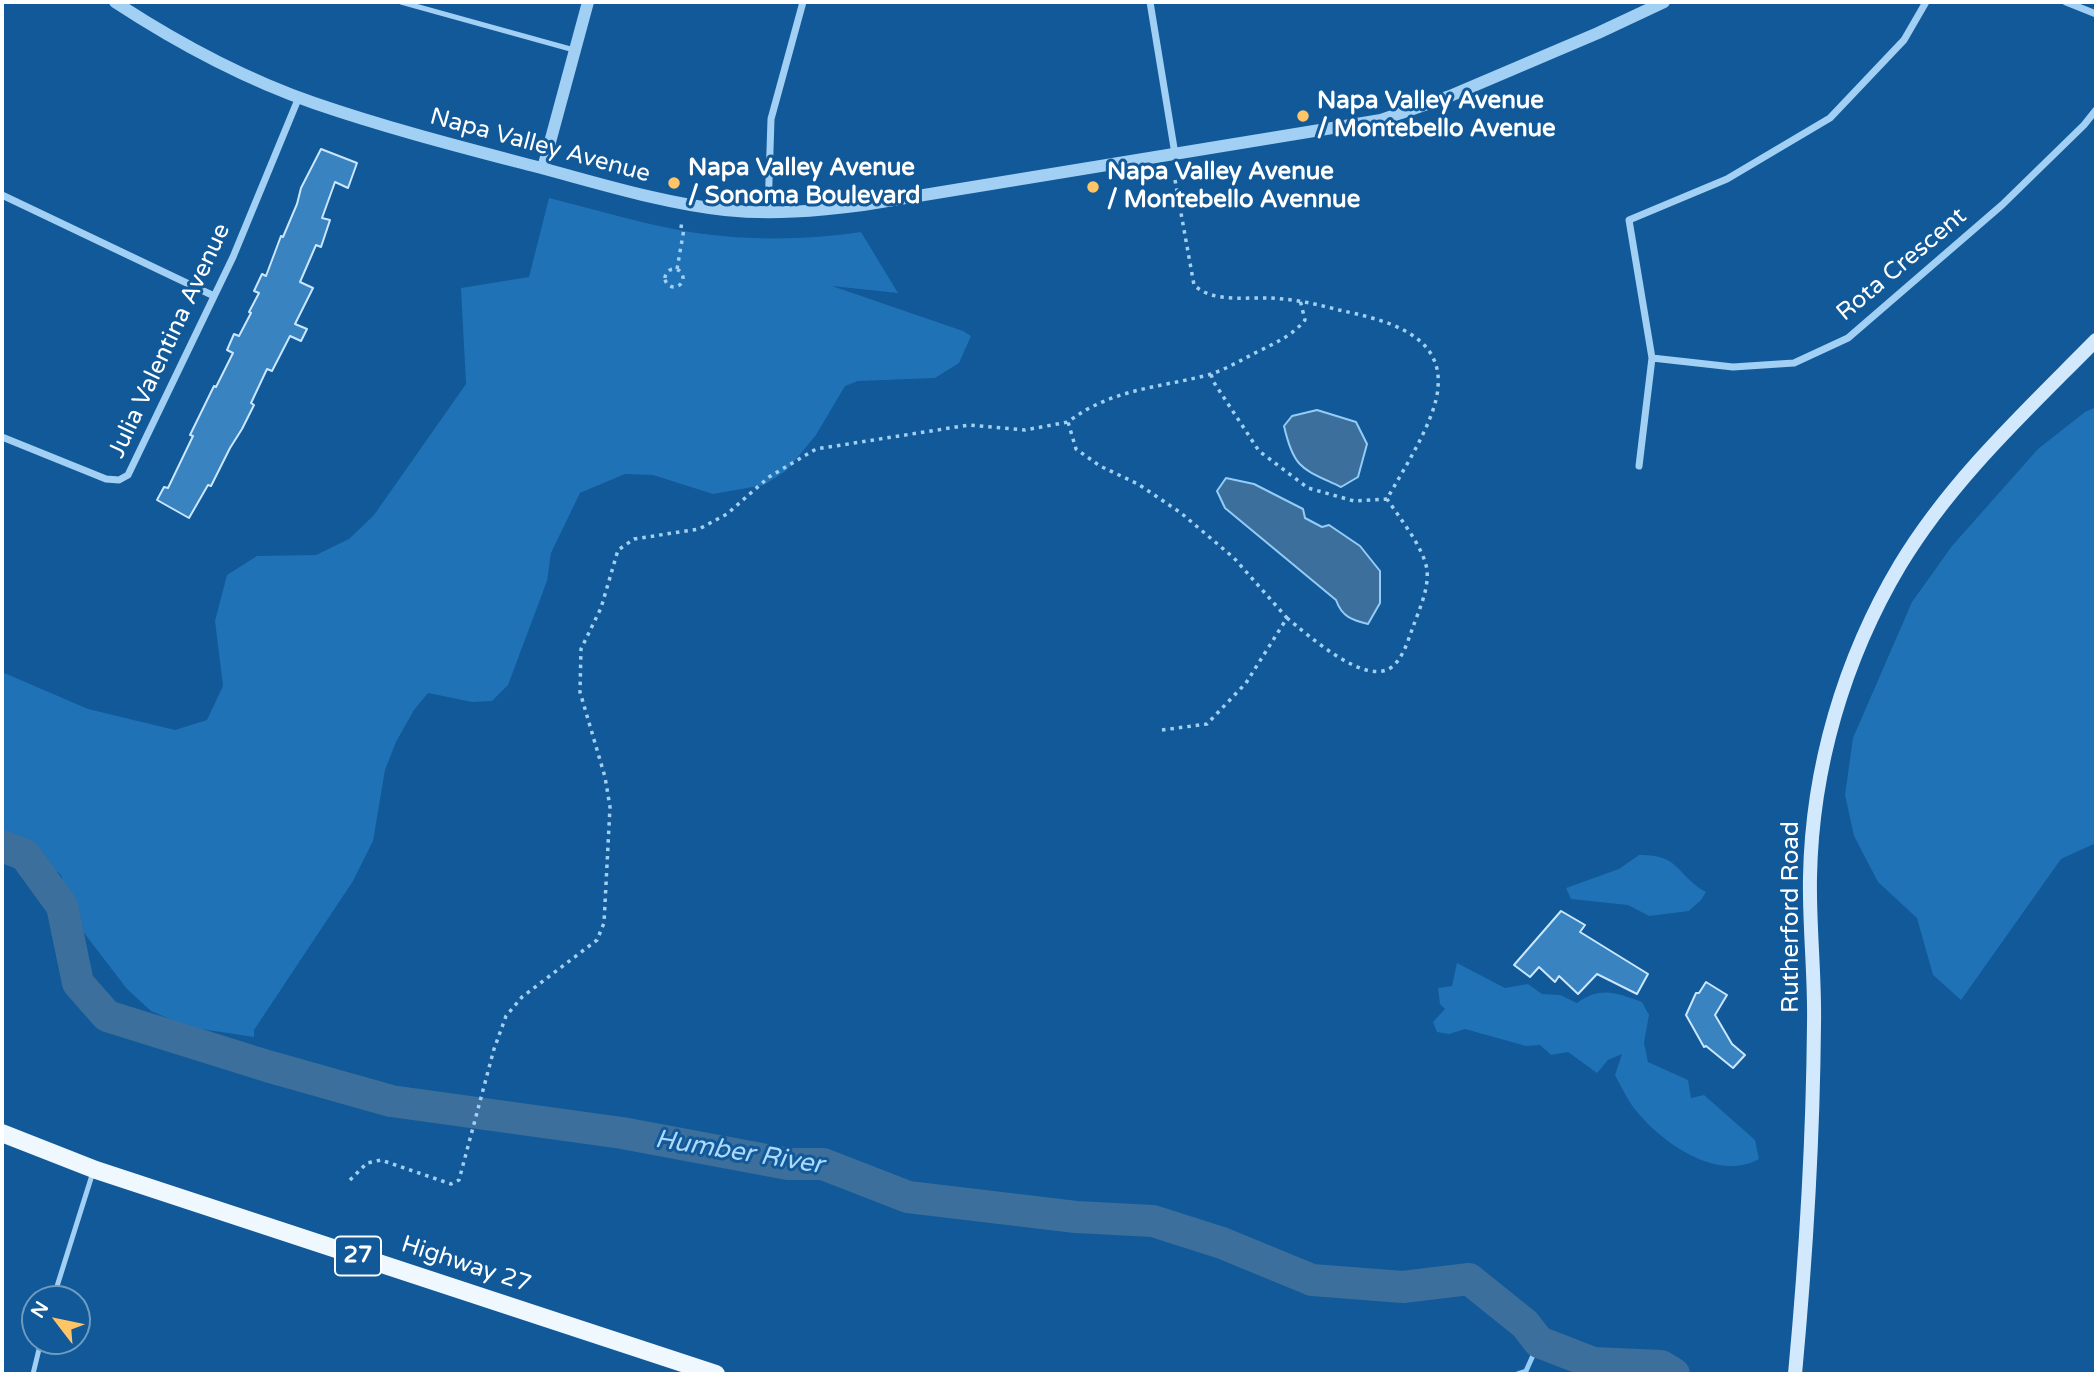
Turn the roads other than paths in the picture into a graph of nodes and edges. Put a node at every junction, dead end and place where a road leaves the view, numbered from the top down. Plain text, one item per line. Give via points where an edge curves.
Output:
1 (115, 2) edge
2 (401, 2) edge
3 (588, 2) edge
4 (803, 2) edge
5 (1150, 2) edge
6 (1664, 2) edge
7 (1926, 2) edge
8 (2066, 2) edge
9 (2096, 14) edge
10 (574, 50) junction
11 (299, 97) junction
12 (2096, 110) edge
13 (1175, 154) junction
14 (543, 169) junction
15 (2, 195) edge
16 (768, 212) junction
17 (214, 296) junction
18 (2096, 340) edge
19 (1652, 358) junction
20 (2, 437) edge
21 (1639, 466) dead end
22 (2, 1133) edge
23 (94, 1169) junction
24 (57, 1285) edge
25 (38, 1355) edge
26 (33, 1374) edge
27 (716, 1374) edge
28 (1795, 1374) edge

1 - 11 street, Napa Valley Avenue via 206,55
2 - 10 lane
3 - 10 street
4 - 16 street via 771,120
5 - 13 street
6 - 13 street, Napa Valley Avenue via 1400,115
7 - 19 street via 1904,40 1830,118 1727,179 1629,220
8 - 9 street
10 - 14 street
11 - 14 street, Napa Valley Avenue via 397,130
11 - 17 street, Julia Valentina Avenue
12 - 19 street, Rota Crescent via 2002,205 1848,338 1794,363 1733,367
13 - 16 street, Napa Valley Avenue via 863,205
14 - 16 street, Napa Valley Avenue via 688,205
15 - 17 street
17 - 20 street, Julia Valentina Avenue via 128,475 106,480
18 - 28 main road, Rutherford Road via 1972,468 1916,540 1869,625 1836,711 1822,768 1811,850 1814,1023 1807,1245
19 - 21 street
22 - 23 main road, Highway 27 / 27
23 - 24 lane
23 - 27 main road, Highway 27 / 27
25 - 26 lane

